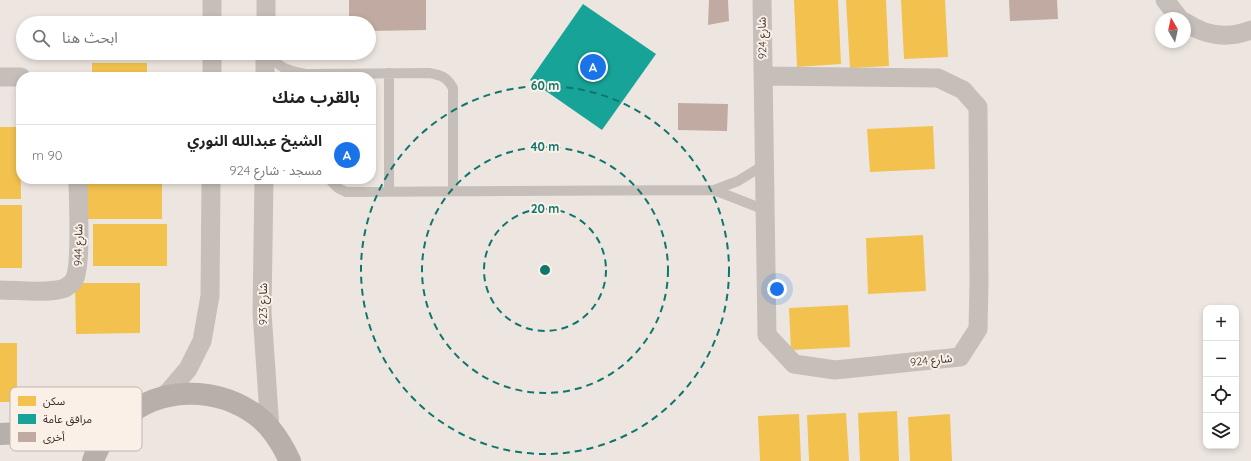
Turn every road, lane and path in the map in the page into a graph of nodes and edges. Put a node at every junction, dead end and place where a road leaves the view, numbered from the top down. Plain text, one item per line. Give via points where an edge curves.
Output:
1 (212, 0) edge
2 (266, 0) edge
3 (762, 0) edge
4 (212, 16) edge
5 (266, 16) edge
6 (1191, 26) edge
7 (1251, 30) edge
8 (1226, 36) junction
9 (1251, 42) edge
10 (212, 60) edge
11 (266, 60) edge
12 (273, 60) edge
13 (212, 72) edge
14 (265, 72) edge
15 (290, 72) edge
16 (376, 73) edge
17 (389, 73) junction
18 (763, 76) junction
19 (0, 77) edge
20 (16, 77) edge
21 (764, 165) junction
22 (78, 184) edge
23 (211, 184) edge
24 (264, 184) edge
25 (334, 184) edge
26 (714, 190) junction
27 (389, 191) junction
28 (453, 191) junction
29 (765, 211) junction
30 (0, 290) edge
31 (164, 397) junction
32 (142, 406) edge
33 (270, 429) junction
34 (10, 433) edge
35 (0, 434) edge
36 (98, 451) edge
37 (93, 461) edge
38 (290, 461) edge

1 - 4 street
2 - 5 street
3 - 18 street, شارع 924
6 - 8 street via 1209,34
7 - 8 street
8 - 9 street
10 - 13 street
11 - 14 street
12 - 15 lane
16 - 17 lane
17 - 27 lane
17 - 28 lane via 429,73 449,80 453,88
18 - 21 street, شارع 924
18 - 29 street, شارع 924 via 938,78 963,90 978,107 978,329 960,357 835,370 794,364 767,335
19 - 20 street
21 - 26 lane
21 - 29 street, شارع 924
22 - 30 street, شارع 944 via 78,259 74,282 54,290
23 - 31 street via 210,296 202,341 188,369
24 - 33 street, شارع 923 via 262,313
25 - 27 lane via 346,192
26 - 28 lane
26 - 29 lane
27 - 28 lane
31 - 32 street
31 - 33 street via 203,394 222,398 240,405 257,416
33 - 38 street via 282,444
34 - 35 street
36 - 37 street

